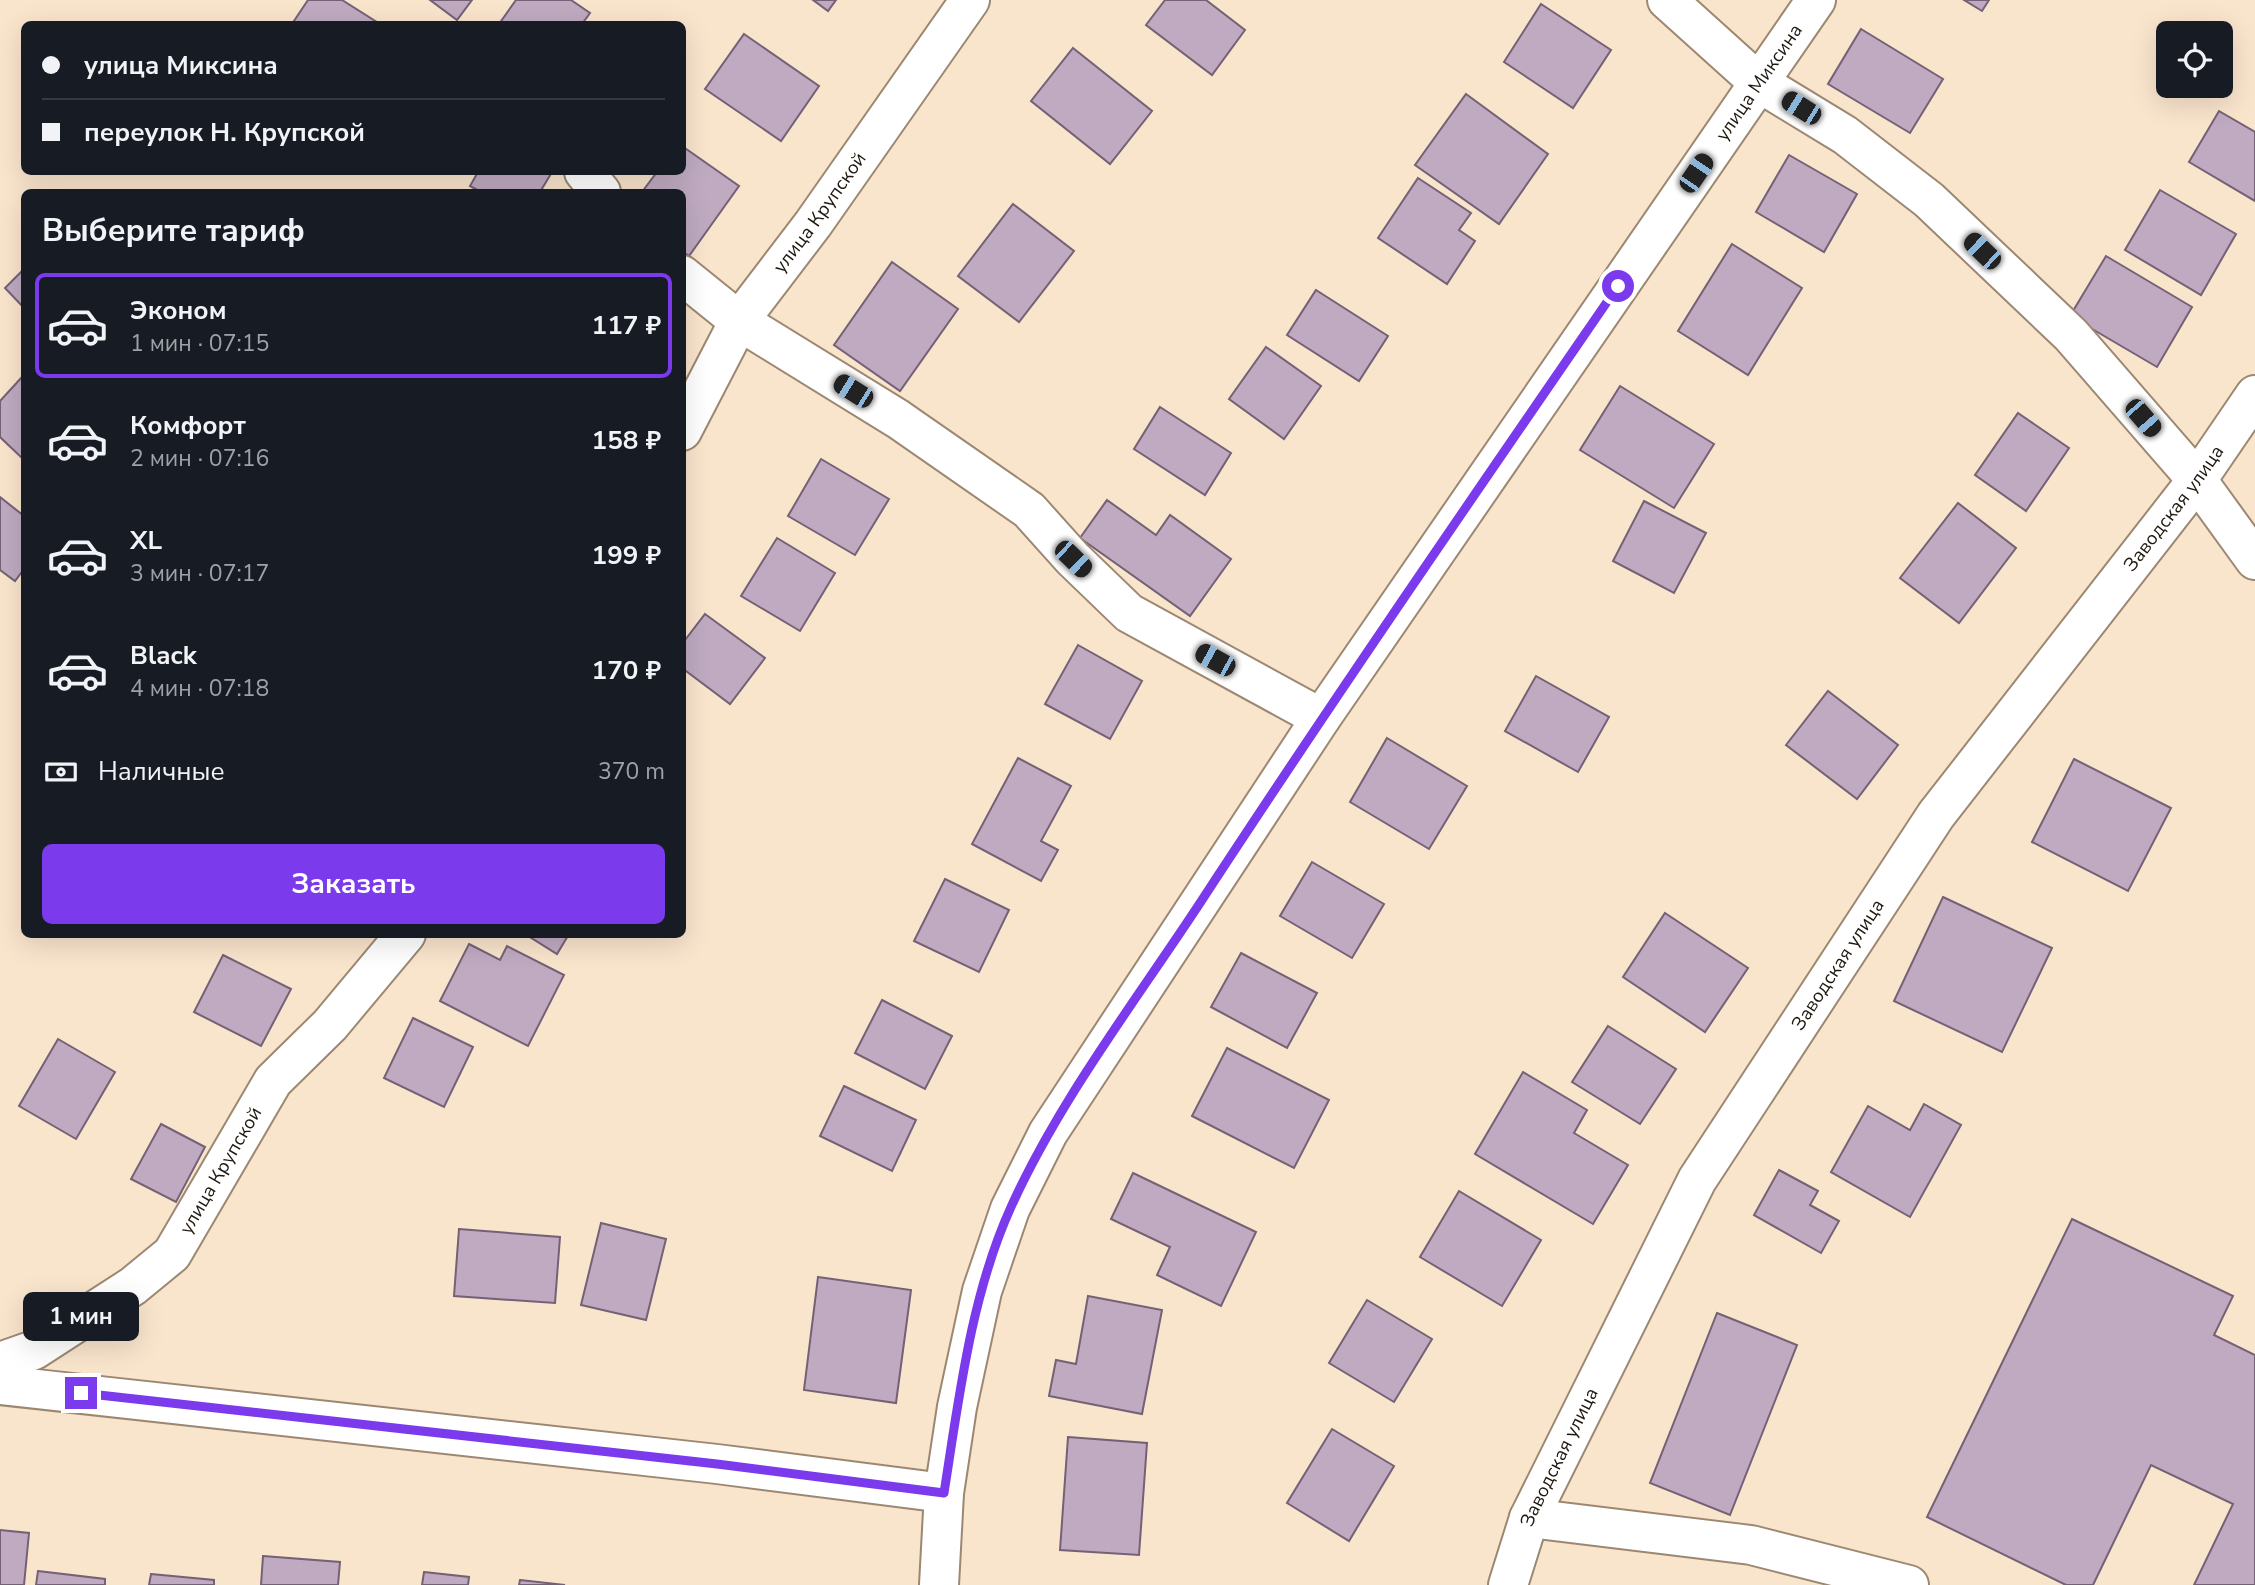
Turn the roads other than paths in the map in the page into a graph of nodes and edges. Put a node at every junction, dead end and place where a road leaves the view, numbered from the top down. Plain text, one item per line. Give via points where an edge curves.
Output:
1 (970, 0) edge
2 (1667, 0) edge
3 (1816, 0) edge
4 (1758, 82) junction
5 (586, 175) edge
6 (598, 189) edge
7 (686, 278) edge
8 (739, 321) junction
9 (2255, 395) edge
10 (686, 423) edge
11 (2197, 480) junction
12 (2255, 560) edge
13 (1321, 718) junction
14 (403, 938) edge
15 (0, 1362) edge
16 (0, 1385) edge
17 (944, 1493) junction
18 (1530, 1518) junction
19 (939, 1585) edge
20 (1508, 1585) edge
21 (1909, 1585) edge

1 - 8 street, улица Крупской
2 - 4 street
3 - 4 street, улица Миксина
4 - 11 street via 1845,135 1929,200 2071,335
4 - 13 street, улица Миксина
5 - 6 street
7 - 8 street
8 - 10 street, улица Крупской
8 - 13 street via 898,419 1029,510 1129,613
9 - 11 street, Заводская улица
11 - 12 street
11 - 18 street, Заводская улица via 1936,815 1697,1180
13 - 17 street, улица Миксина via 1048,1133 1010,1209 982,1291
14 - 15 street, улица Крупской via 330,1025 273,1081 172,1254 133,1286 34,1350
16 - 17 street
17 - 19 street, улица Миксина
18 - 20 street, Заводская улица
18 - 21 street via 1751,1545

